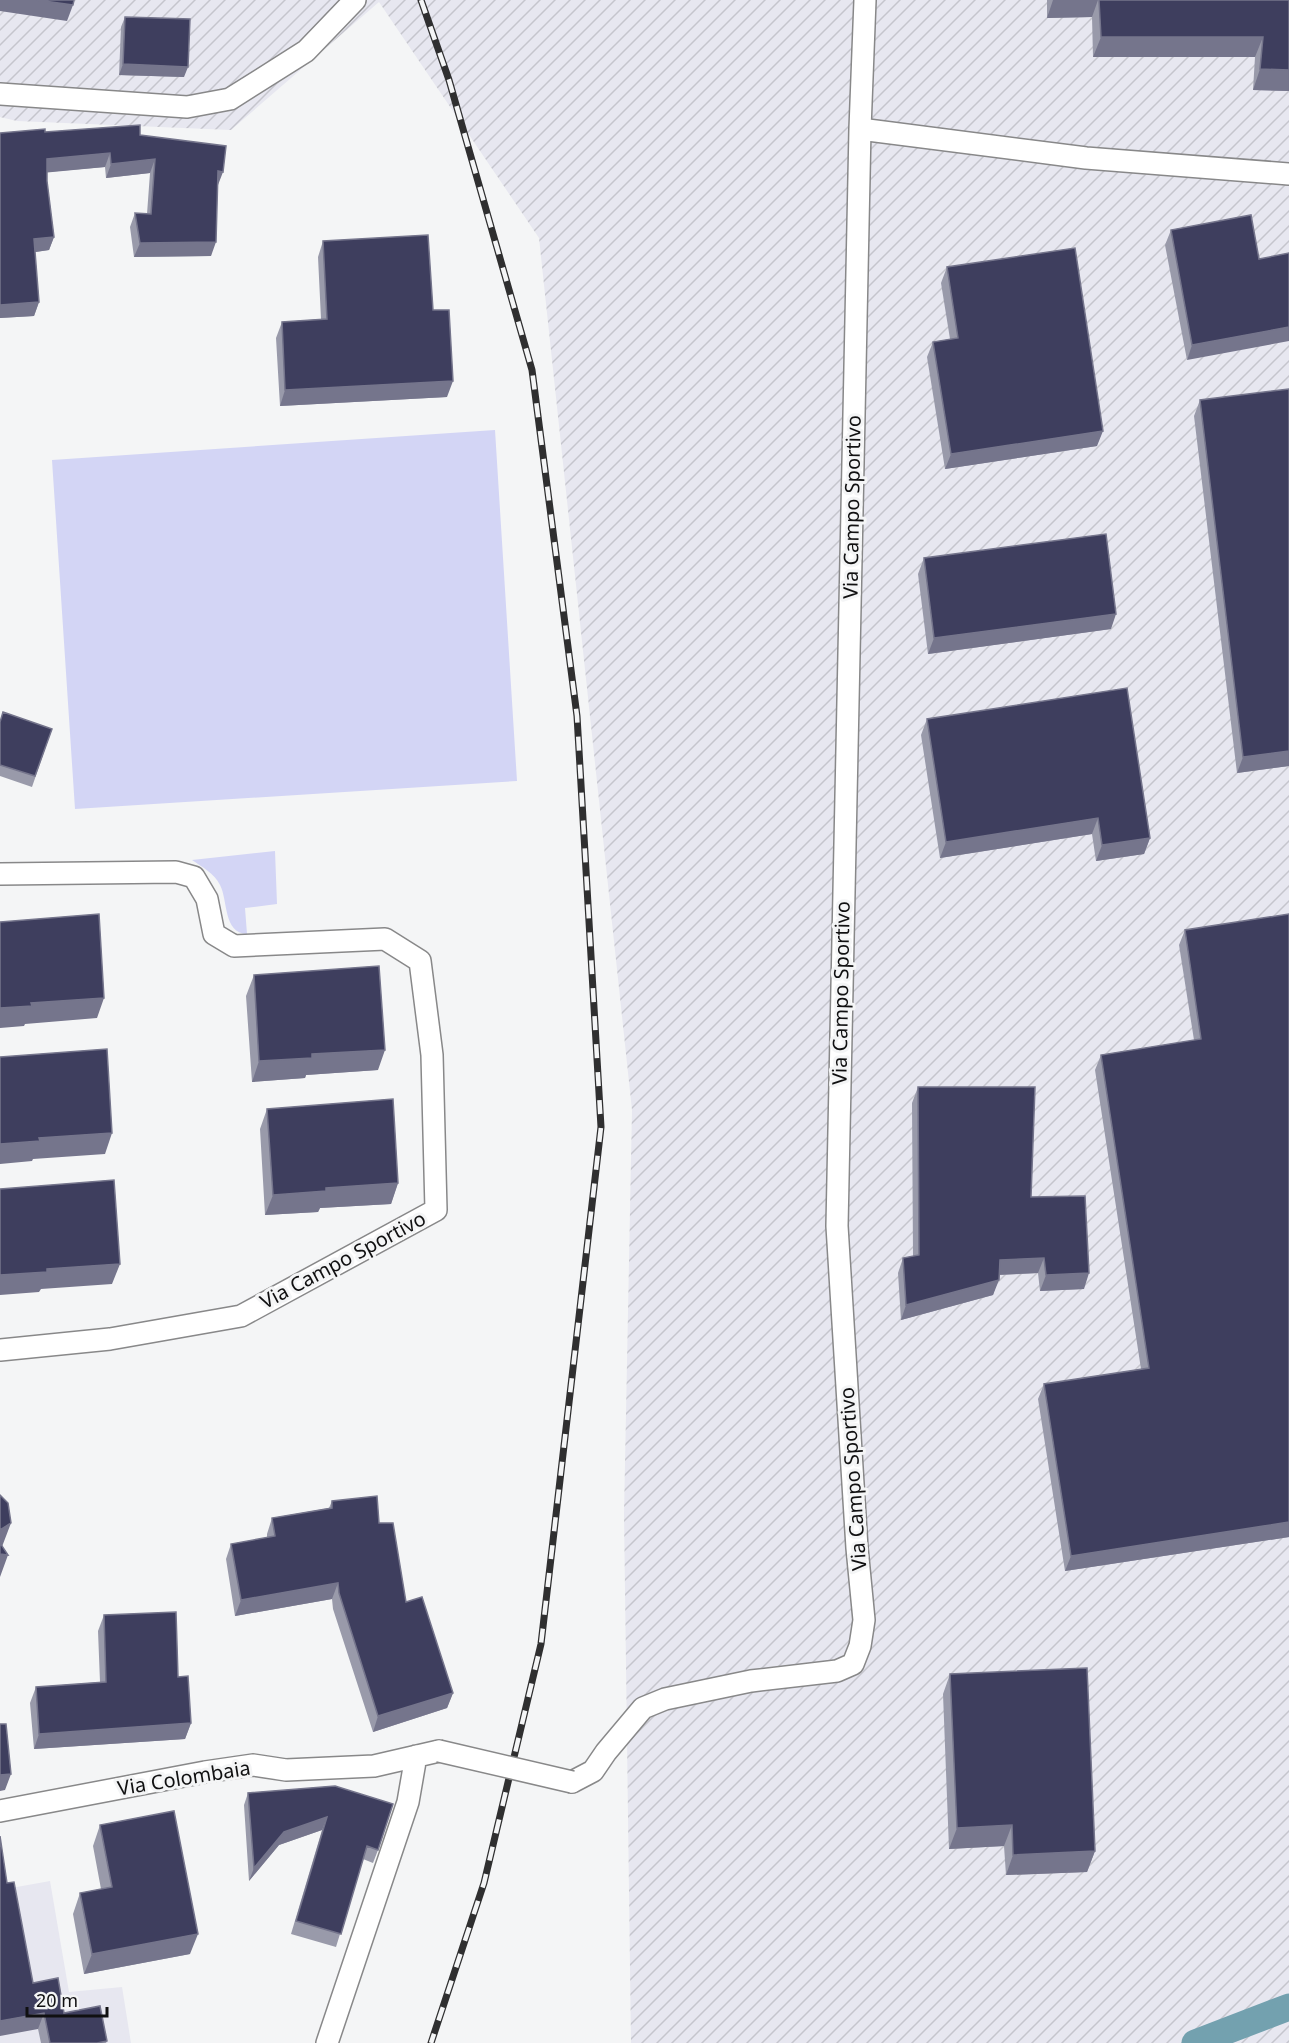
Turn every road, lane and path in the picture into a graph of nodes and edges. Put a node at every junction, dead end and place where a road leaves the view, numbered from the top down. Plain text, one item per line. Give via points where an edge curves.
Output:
1 (355, 0) edge
2 (865, 0) edge
3 (0, 94) edge
4 (860, 129) junction
5 (1289, 174) edge
6 (0, 874) edge
7 (0, 1350) edge
8 (439, 1751) joint
9 (416, 1756) junction
10 (0, 1811) edge
11 (327, 2043) edge

1 - 3 street via 306,51 231,99 187,107
2 - 4 street, Via Campo Sportivo
4 - 5 street via 1086,158
4 - 8 street, Via Campo Sportivo, bridge via 837,1226 864,1620 860,1646 853,1664 837,1671 751,1681 665,1699 643,1708 593,1771 572,1782
6 - 7 street, Via Campo Sportivo via 176,872 194,877 207,898 214,934 234,946 385,939 420,961 432,1055 436,1210 241,1316 110,1339
8 - 9 street, Via Colombaia
9 - 10 street, Via Colombaia via 374,1766 286,1770 253,1765
9 - 11 street via 408,1802

